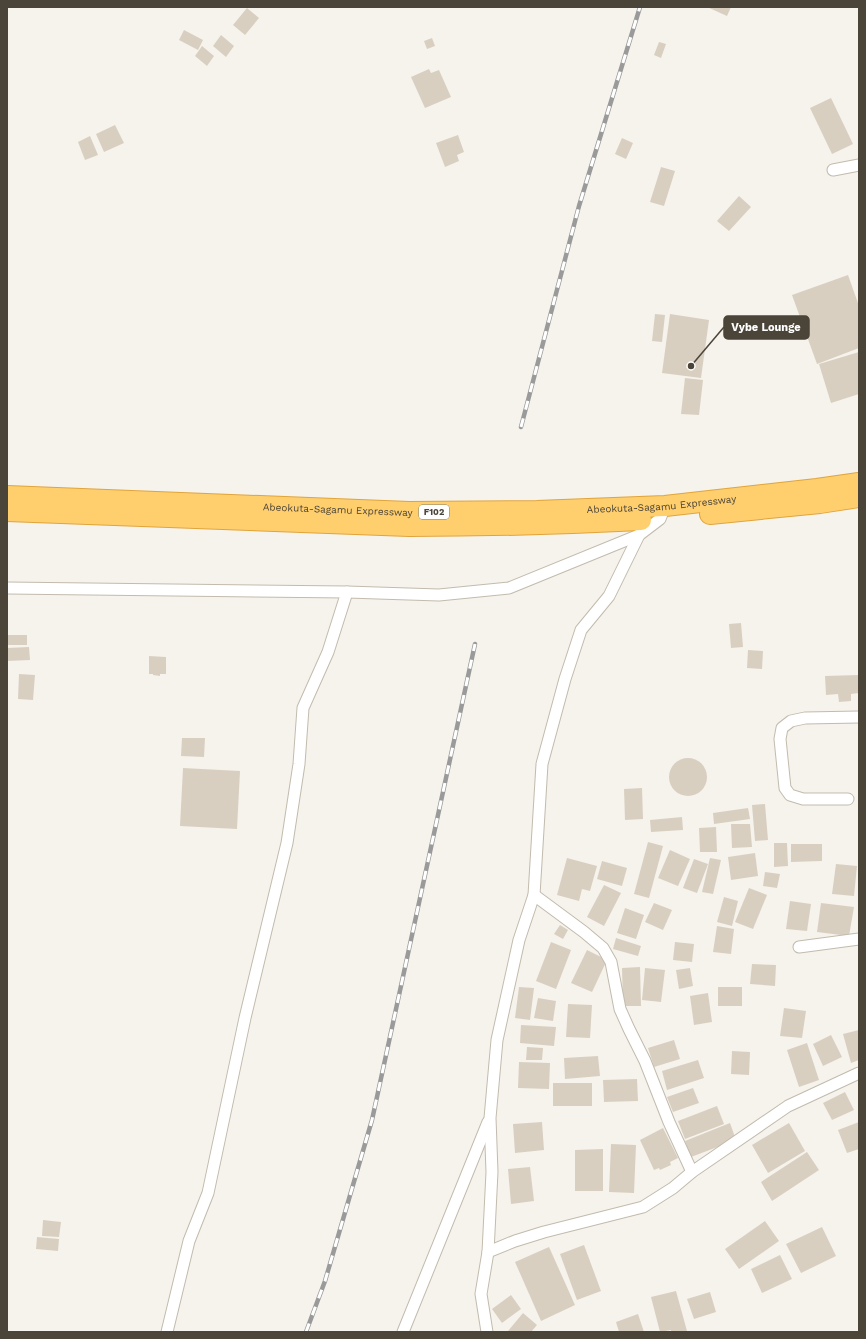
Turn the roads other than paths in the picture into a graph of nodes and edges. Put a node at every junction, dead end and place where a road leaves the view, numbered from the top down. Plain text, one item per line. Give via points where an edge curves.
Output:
1 (859, 165) edge
2 (834, 170) dead end
3 (859, 483) edge
4 (7, 496) edge
5 (859, 497) edge
6 (7, 511) edge
7 (663, 512) junction
8 (639, 535) junction
9 (7, 588) edge
10 (347, 592) junction
11 (859, 717) edge
12 (848, 798) dead end
13 (534, 895) junction
14 (859, 939) edge
15 (799, 946) dead end
16 (859, 1073) edge
17 (490, 1118) junction
18 (692, 1172) junction
19 (488, 1252) junction
20 (167, 1332) edge
21 (403, 1332) edge
22 (487, 1332) edge

1 - 2 street
3 - 7 highway, Abeokuta-Sagamu Expressway / F102
4 - 7 highway, Abeokuta-Sagamu Expressway / F102 via 409,512
5 - 7 highway, Abeokuta-Sagamu Expressway / F102 via 751,510
6 - 7 highway, Abeokuta-Sagamu Expressway / F102 via 409,526 576,524
7 - 8 street
8 - 10 street via 509,588 438,595
8 - 13 street via 610,596 581,630 564,678 542,764
9 - 10 street
10 - 20 street via 328,652 303,708 299,764 287,843 245,1018 208,1193 189,1241
11 - 12 street via 805,718 791,721 782,728 780,739 785,788 790,795 803,798
13 - 17 street via 519,940 497,1040
13 - 18 street via 603,948 611,962 620,1009
14 - 15 street
16 - 18 street via 788,1106
17 - 19 street via 492,1172
17 - 21 street
18 - 19 street via 643,1207 544,1232
19 - 22 street via 481,1294

